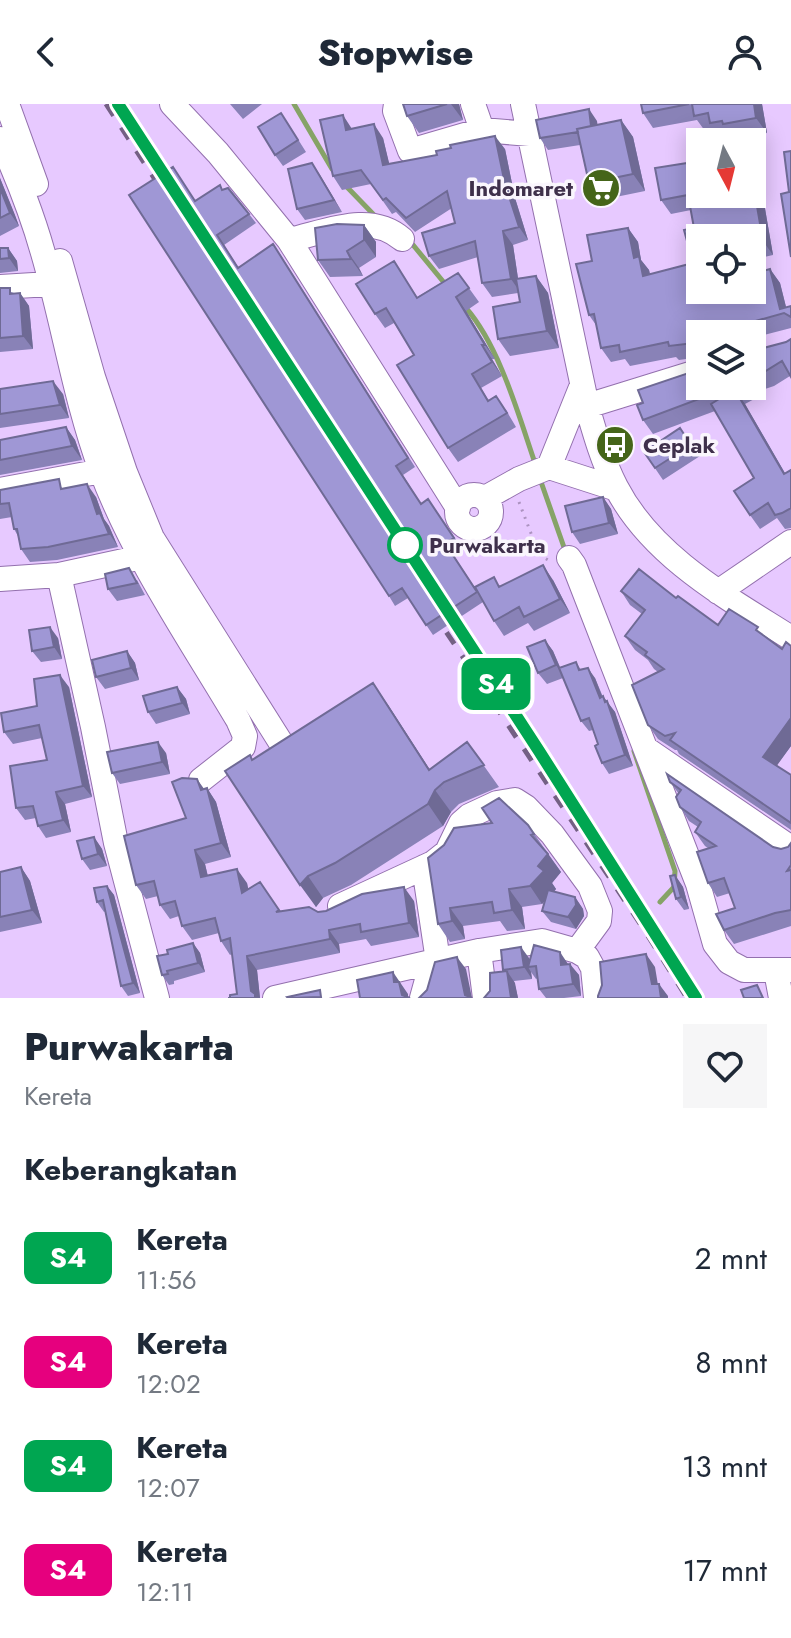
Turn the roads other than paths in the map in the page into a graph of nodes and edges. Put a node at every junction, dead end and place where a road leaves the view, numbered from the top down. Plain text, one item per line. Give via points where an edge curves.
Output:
1 (7, 104) edge
2 (172, 104) edge
3 (396, 104) edge
4 (473, 104) edge
5 (523, 104) edge
6 (482, 130) junction
7 (530, 134) junction
8 (0, 139) edge
9 (402, 239) dead end
10 (289, 240) junction
11 (50, 284) junction
12 (0, 287) edge
13 (686, 374) edge
14 (584, 396) junction
15 (102, 471) junction
16 (533, 474) junction
17 (617, 489) junction
18 (0, 490) edge
19 (791, 542) edge
20 (142, 557) junction
21 (562, 560) road end
22 (59, 575) junction
23 (0, 579) edge
24 (718, 592) junction
25 (791, 638) edge
26 (283, 746) edge
27 (646, 749) junction
28 (201, 780) edge
29 (791, 848) edge
30 (424, 867) junction
31 (330, 911) edge
32 (479, 951) junction
33 (577, 951) junction
34 (436, 958) junction
35 (784, 970) edge
36 (156, 995) edge
37 (283, 997) edge
38 (422, 998) edge
39 (485, 998) edge
40 (596, 998) edge
41 (781, 998) edge

1 - 26 street via 50,223 93,377 152,538
2 - 10 street
3 - 6 street via 410,151
4 - 6 street
5 - 7 street
6 - 7 street
7 - 14 street
8 - 11 street
9 - 10 street via 390,228 365,223
10 - 16 street via 458,508 463,525 480,528 492,514 485,498
11 - 12 street
11 - 15 street
13 - 14 street
14 - 16 street
14 - 17 street
15 - 18 street
15 - 20 street
16 - 17 street
17 - 24 street via 652,536
19 - 24 street
20 - 22 street
20 - 28 street via 245,736 243,747
21 - 27 street via 574,565
22 - 23 street
22 - 36 street via 116,843
24 - 25 street
27 - 29 street
27 - 35 street via 720,952 744,970
30 - 31 street
30 - 33 street via 447,852 469,816 515,800 552,834 595,898 599,921
30 - 34 street
32 - 33 street via 542,941
32 - 34 street
32 - 39 street
33 - 40 street via 593,968
34 - 37 street
34 - 38 street
35 - 41 street

